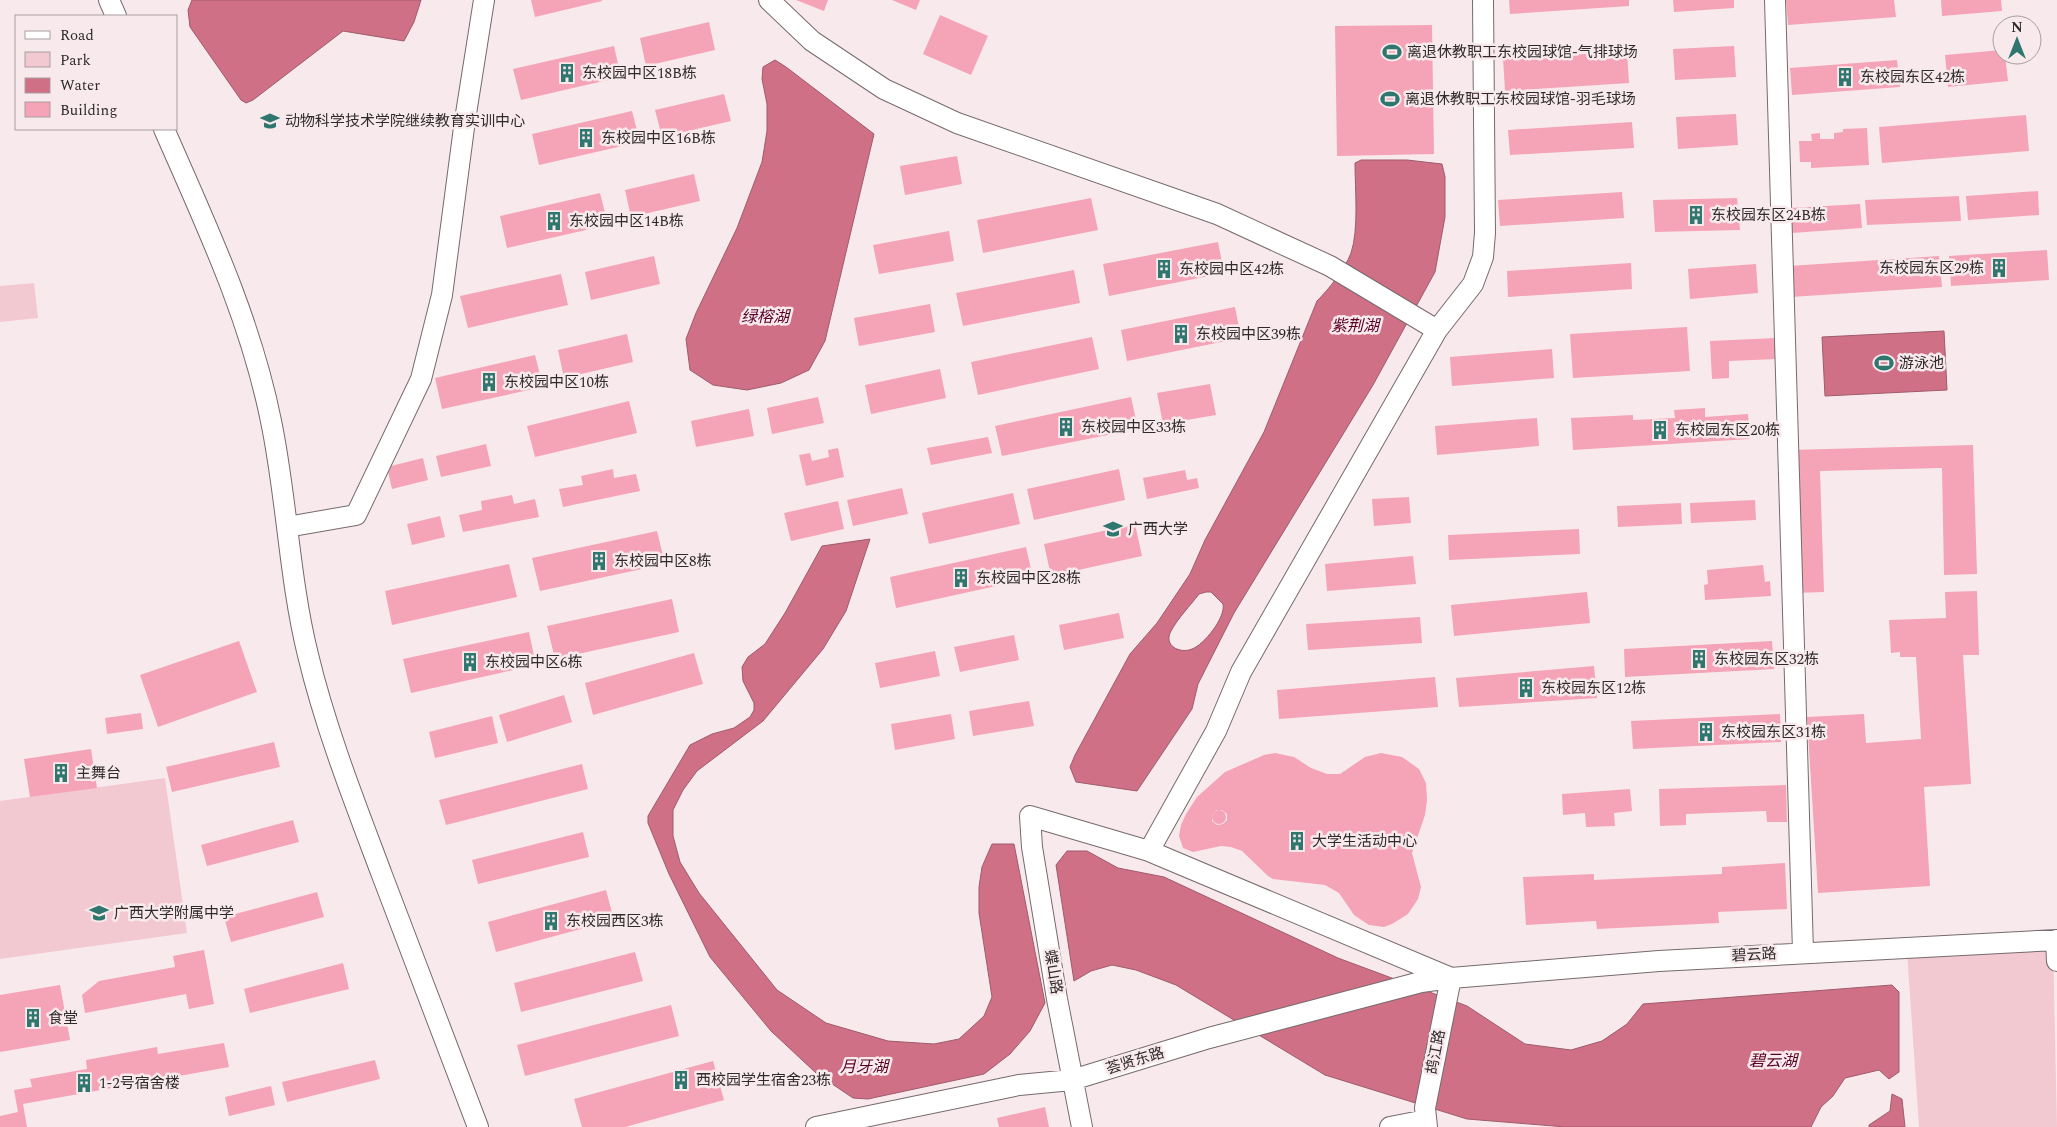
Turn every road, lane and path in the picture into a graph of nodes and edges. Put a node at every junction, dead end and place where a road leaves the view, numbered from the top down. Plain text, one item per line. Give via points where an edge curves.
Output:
1 (109, 0) edge
2 (484, 0) edge
3 (768, 0) edge
4 (1483, 0) edge
5 (1775, 0) edge
6 (116, 15) edge
7 (164, 130) edge
8 (1429, 325) junction
9 (287, 527) junction
10 (1150, 851) junction
11 (2057, 940) edge
12 (1803, 952) junction
13 (2057, 961) edge
14 (1450, 986) junction
15 (1072, 1080) junction
16 (1426, 1118) edge
17 (879, 1120) edge
18 (478, 1127) edge
19 (816, 1127) edge
20 (1082, 1127) edge
21 (1390, 1127) edge

1 - 6 street
2 - 9 street via 442,295 421,379 356,515
3 - 8 street via 812,41 890,92 957,123 1217,214 1330,266
4 - 8 street via 1483,257 1473,284
5 - 12 street
7 - 9 street via 228,277 253,346 272,422
8 - 10 street via 1241,672 1216,731
9 - 18 street via 297,604 327,721
10 - 14 street
10 - 15 street, 蝶山路 via 1030,816 1032,847
11 - 12 street, 碧云路
11 - 13 street
12 - 14 street, 碧云路 via 1659,960
14 - 15 street, 荟贤东路 via 1420,982 1209,1038
14 - 16 street, 鸪江路
15 - 17 street, 荟贤东路 via 1019,1085
15 - 20 street, 蝶山路
16 - 21 street
17 - 19 street, 荟贤东路

